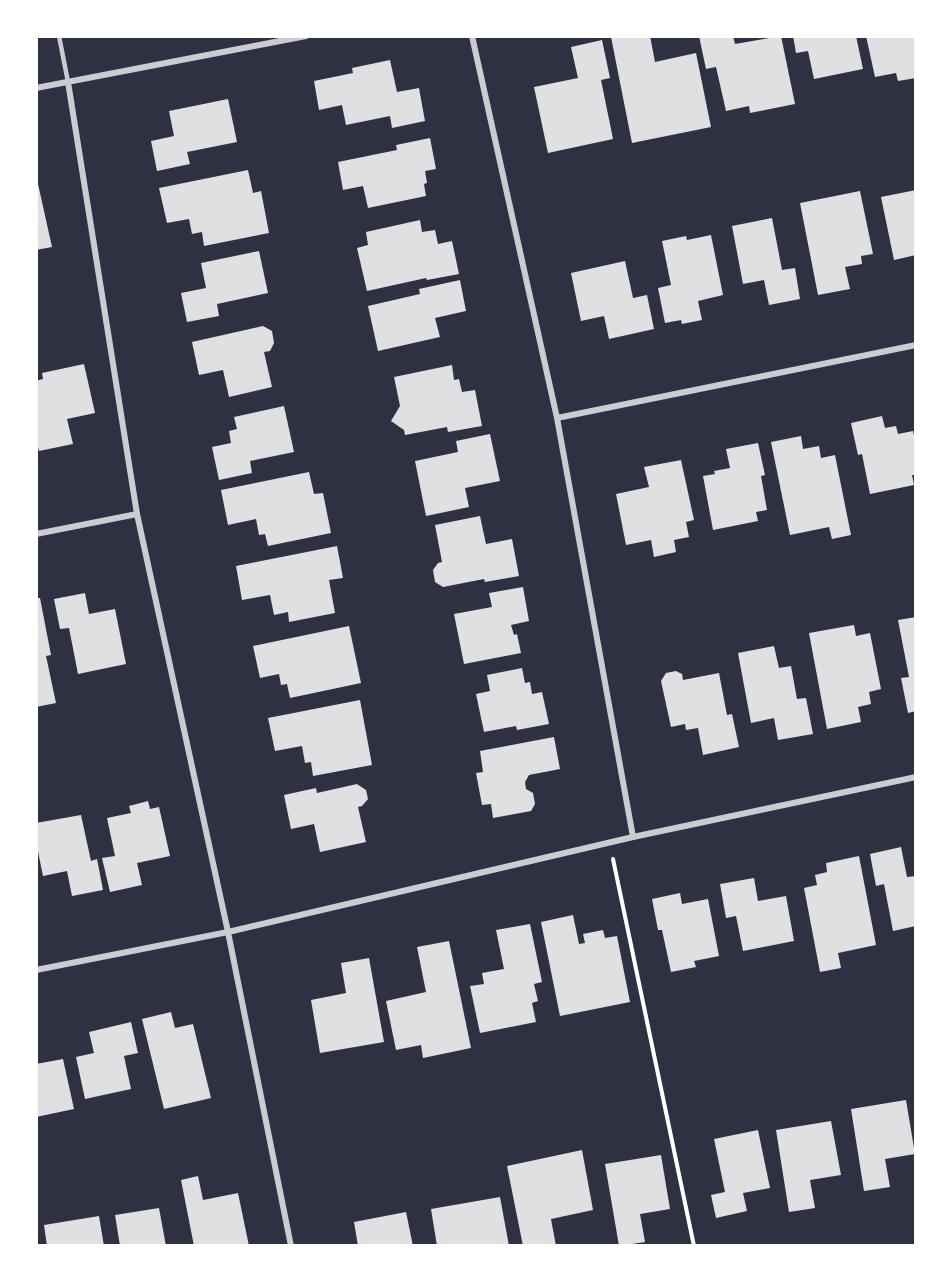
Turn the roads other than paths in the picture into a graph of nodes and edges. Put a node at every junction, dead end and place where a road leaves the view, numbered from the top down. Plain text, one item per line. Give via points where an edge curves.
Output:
1 (59, 36) edge
2 (306, 36) edge
3 (472, 36) edge
4 (68, 82) junction
5 (36, 88) edge
6 (916, 345) edge
7 (557, 418) junction
8 (137, 514) junction
9 (36, 534) edge
10 (916, 777) edge
11 (633, 837) junction
12 (228, 932) junction
13 (36, 970) edge
14 (291, 1246) edge

1 - 4 lane
2 - 4 street
3 - 7 street
4 - 5 street
4 - 8 street
6 - 7 street
7 - 11 street
8 - 9 street
8 - 12 street
10 - 11 street
11 - 12 street
12 - 13 street
12 - 14 street

